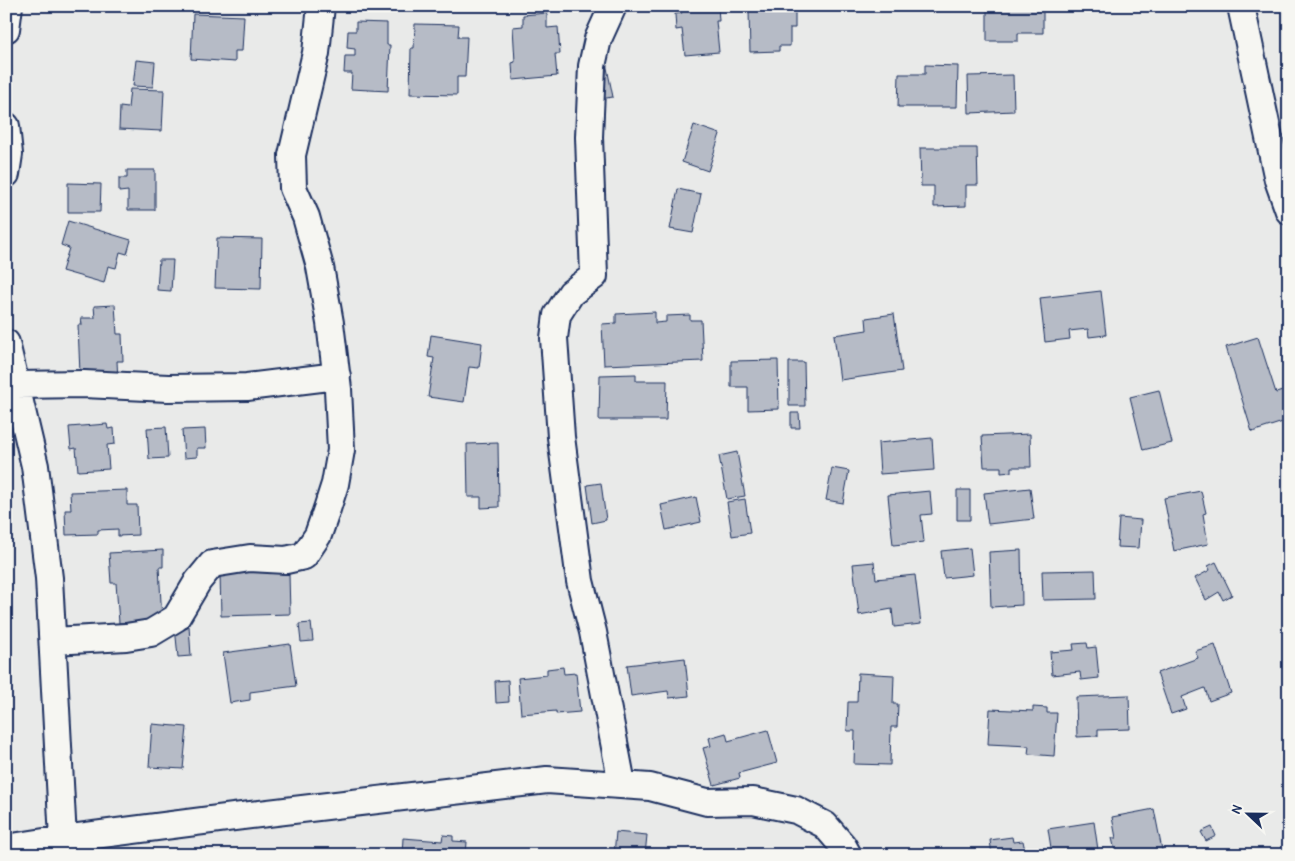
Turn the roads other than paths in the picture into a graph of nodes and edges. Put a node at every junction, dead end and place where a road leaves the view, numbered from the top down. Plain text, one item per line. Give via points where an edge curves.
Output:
1 (9, 6) edge
2 (320, 6) edge
3 (613, 6) edge
4 (1241, 6) edge
5 (6, 29) edge
6 (6, 126) edge
7 (6, 174) edge
8 (1289, 211) edge
9 (7, 350) edge
10 (336, 376) junction
11 (16, 385) junction
12 (54, 642) junction
13 (622, 784) junction
14 (63, 839) junction
15 (6, 848) edge
16 (848, 855) edge

1 - 5 street
2 - 10 street via 316,52 292,155 293,188 306,217 320,267
3 - 13 street via 598,39 592,66 588,138 594,276 571,293 557,315 554,338 561,437 580,581
4 - 8 street via 1278,180
6 - 7 street via 9,154
9 - 11 street
10 - 11 street via 247,387
10 - 12 street via 341,450 335,484 318,535 304,556 286,560 250,558 212,564 176,618 150,634
11 - 12 street via 35,466
12 - 14 street
13 - 14 street via 547,780
13 - 16 street via 650,787 707,802 753,801 796,810 825,825
14 - 15 street

